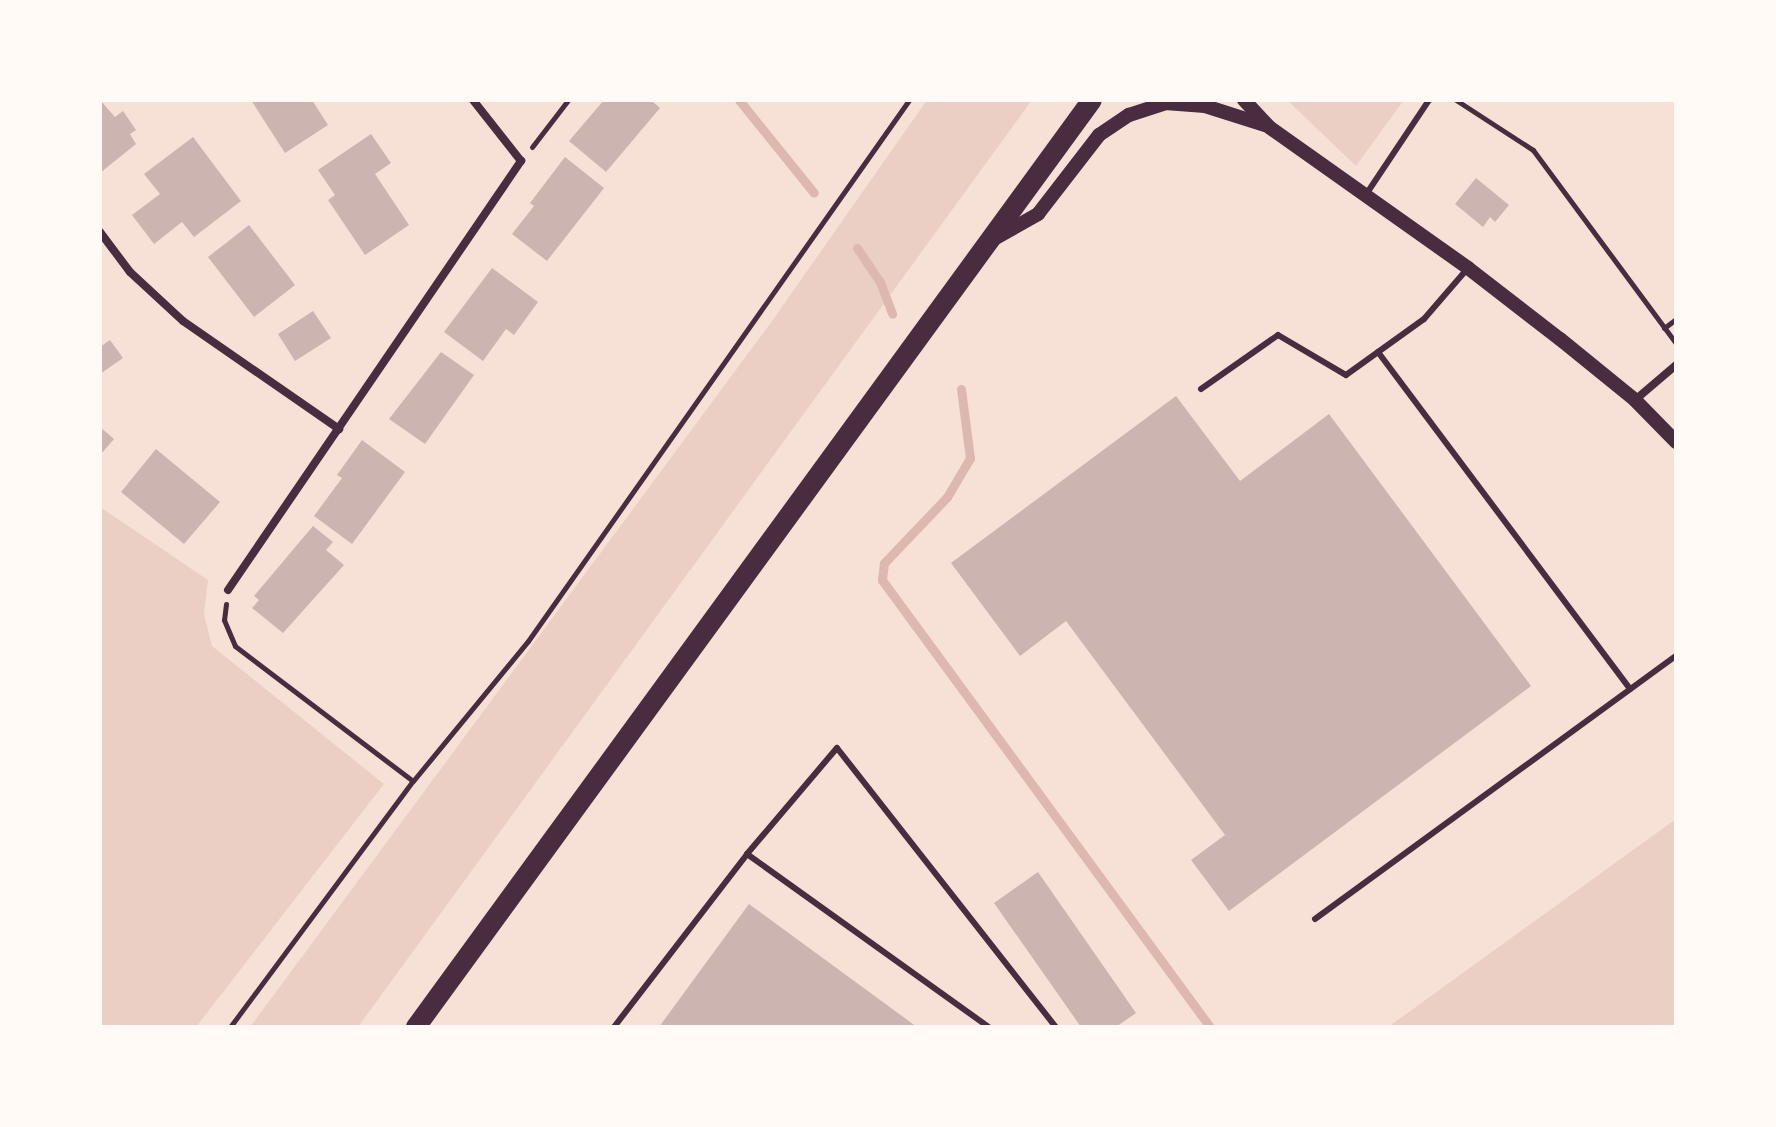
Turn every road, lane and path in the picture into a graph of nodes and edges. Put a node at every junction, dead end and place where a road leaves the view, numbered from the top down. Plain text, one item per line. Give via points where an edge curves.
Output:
1 (473, 100) edge
2 (568, 100) edge
3 (909, 100) edge
4 (1092, 100) edge
5 (1244, 100) edge
6 (1429, 100) edge
7 (1456, 100) edge
8 (1269, 127) junction
9 (521, 161) junction
10 (1365, 196) junction
11 (100, 232) edge
12 (987, 244) junction
13 (1468, 268) junction
14 (1676, 319) edge
15 (1664, 328) junction
16 (1676, 343) edge
17 (1378, 352) junction
18 (1676, 365) edge
19 (1201, 389) dead end
20 (1635, 400) junction
21 (339, 429) junction
22 (1676, 442) edge
23 (228, 590) joint
24 (1676, 656) edge
25 (1630, 689) junction
26 (413, 781) junction
27 (747, 854) junction
28 (1315, 919) dead end
29 (230, 1027) edge
30 (416, 1027) edge
31 (614, 1027) edge
32 (989, 1027) edge
33 (1056, 1027) edge

1 - 9 street
2 - 9 path
3 - 26 path via 528,641
4 - 12 highway
5 - 8 street
6 - 10 lane
7 - 15 path via 1533,150
8 - 10 street
8 - 12 street via 1205,106 1165,103 1129,115 1099,135 1038,214
9 - 21 street
10 - 13 street
11 - 21 street via 130,272 183,321
12 - 30 highway
13 - 17 lane via 1424,319
13 - 20 street
14 - 15 path
15 - 16 path
17 - 19 lane via 1346,375 1278,335
17 - 25 lane
18 - 20 street
20 - 22 street
21 - 23 street
23 - 26 path via 224,620 235,646
24 - 25 lane
25 - 28 lane
26 - 29 path
27 - 31 lane
27 - 32 lane
27 - 33 lane via 837,748

